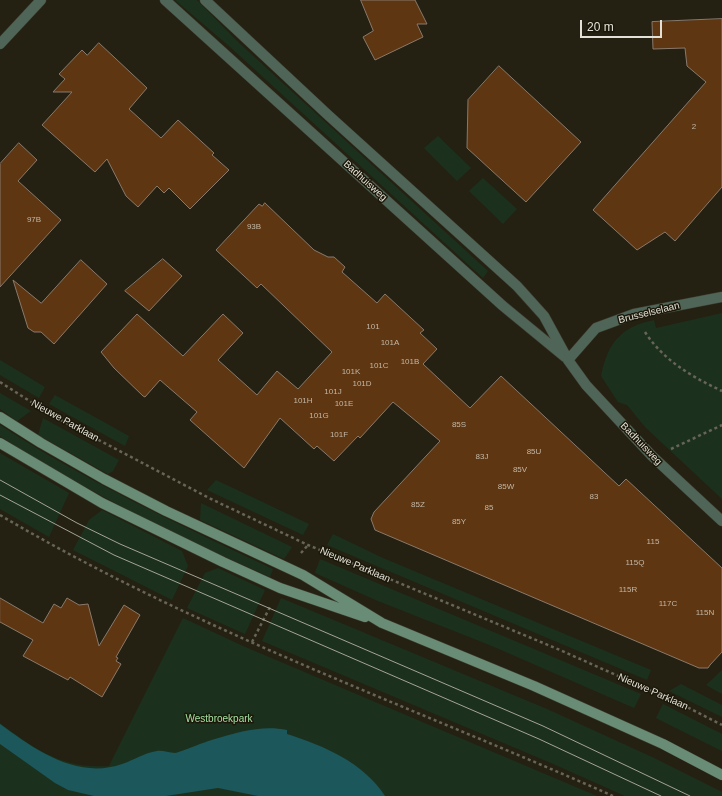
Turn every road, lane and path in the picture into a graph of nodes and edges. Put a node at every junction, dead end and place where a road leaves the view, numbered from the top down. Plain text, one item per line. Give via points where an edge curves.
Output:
1 (41, 0) edge
2 (166, 0) edge
3 (205, 0) edge
4 (0, 44) edge
5 (722, 297) edge
6 (634, 314) junction
7 (568, 360) junction
8 (0, 382) edge
9 (722, 391) edge
10 (0, 417) edge
11 (722, 426) edge
12 (0, 443) edge
13 (652, 456) junction
14 (0, 515) edge
15 (722, 521) edge
16 (382, 623) junction
17 (722, 725) edge
18 (722, 775) edge
19 (613, 796) edge

1 - 4 street
2 - 7 street, Badhuisweg via 497,301
3 - 7 street, Badhuisweg via 517,286 544,316
5 - 6 street, Brusselselaan
6 - 7 street, Brusselselaan via 596,328
6 - 9 path via 651,341 672,362
7 - 13 street, Badhuisweg via 586,385
8 - 17 path, Nieuwe Parklaan via 53,416 211,499 308,545 560,650
10 - 16 main road via 104,479 173,515 303,575
11 - 13 path
12 - 16 main road via 102,503 242,571 280,588
13 - 15 street, Badhuisweg
14 - 19 path via 167,604
16 - 18 main road via 542,689 663,744

